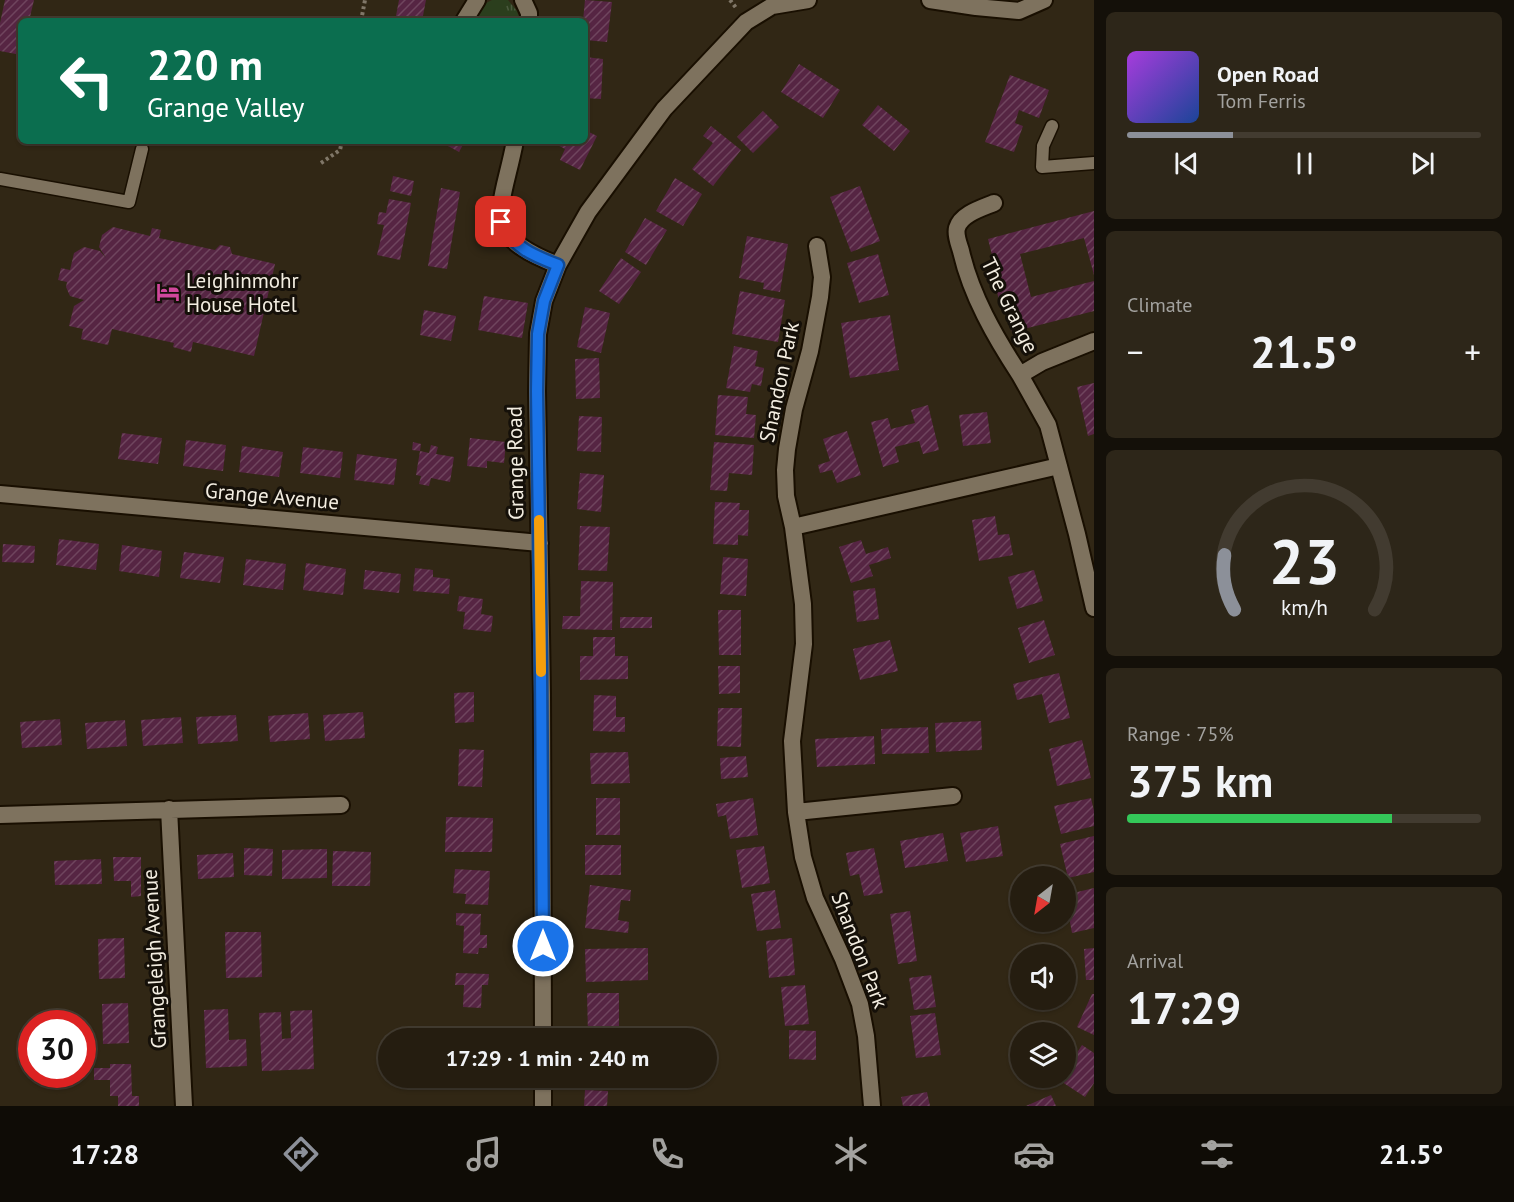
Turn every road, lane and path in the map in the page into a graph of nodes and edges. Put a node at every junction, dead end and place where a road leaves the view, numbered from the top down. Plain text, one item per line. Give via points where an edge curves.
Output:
1 (365, 0) edge
2 (477, 0) edge
3 (523, 0) edge
4 (808, 0) edge
5 (930, 0) edge
6 (1044, 0) edge
7 (362, 18) edge
8 (466, 18) edge
9 (529, 18) edge
10 (1052, 126) dead end
11 (341, 144) edge
12 (514, 144) edge
13 (142, 149) dead end
14 (1094, 163) edge
15 (321, 164) dead end
16 (0, 179) edge
17 (994, 203) dead end
18 (817, 246) dead end
19 (558, 265) junction
20 (1094, 341) edge
21 (1020, 375) junction
22 (1059, 466) junction
23 (0, 494) edge
24 (793, 527) junction
25 (540, 543) junction
26 (1094, 608) edge
27 (953, 796) dead end
28 (341, 805) dead end
29 (169, 809) junction
30 (796, 812) junction
31 (0, 815) edge
32 (543, 1028) edge
33 (543, 1088) edge
34 (184, 1106) edge
35 (543, 1106) edge
36 (872, 1106) edge

1 - 7 path
2 - 8 street
3 - 9 street
4 - 19 street, Grange Road via 772,6 746,22 664,109 588,212
5 - 6 street via 1019,11
10 - 14 lane via 1042,146 1042,167
11 - 15 path via 340,150
12 - 19 street via 501,203 501,222 519,247
13 - 16 lane via 129,202
17 - 21 street, The Grange via 968,215 960,222 957,234 968,278 999,344
18 - 24 street, Shandon Park via 822,277 820,297 787,448 786,496
19 - 25 street, Grange Road via 544,301 538,334
20 - 21 street, The Grange
21 - 22 street, The Grange via 1048,425
22 - 24 street
22 - 26 street, The Grange
23 - 25 street, Grange Avenue
24 - 30 street, Shandon Park via 804,644 792,741
25 - 32 street, Grange Road
27 - 30 street
28 - 29 street
29 - 31 street
29 - 34 street, Grangeleigh Avenue
30 - 36 street, Shandon Park via 815,898 860,1004
33 - 35 street

